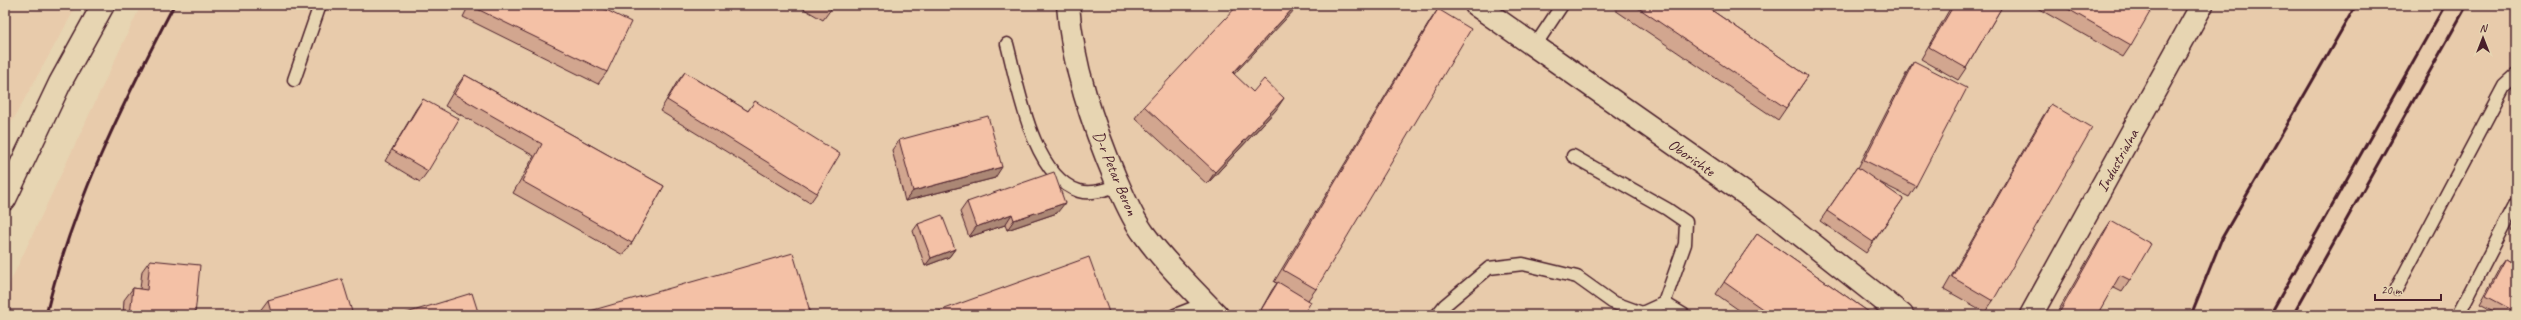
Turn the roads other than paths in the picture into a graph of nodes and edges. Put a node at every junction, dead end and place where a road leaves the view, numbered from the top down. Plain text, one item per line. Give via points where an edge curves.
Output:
1 (103, 5) edge
2 (320, 5) edge
3 (1068, 5) edge
4 (1476, 5) edge
5 (1562, 5) edge
6 (2202, 5) edge
7 (1007, 44) dead end
8 (1534, 47) junction
9 (2516, 75) edge
10 (294, 80) dead end
11 (1573, 156) dead end
12 (1119, 185) junction
13 (5, 199) edge
14 (2516, 203) edge
15 (2397, 288) dead end
16 (1664, 303) junction
17 (1212, 309) edge
18 (1175, 315) edge
19 (1437, 315) edge
20 (1684, 315) edge
21 (1902, 315) edge
22 (2031, 315) edge
23 (2458, 315) edge

1 - 13 street via 60,83
2 - 10 lane
3 - 12 street, D-r Petar Beron via 1069,29 1084,90
4 - 8 street, Oborishte
5 - 8 lane
6 - 22 street, Industrialna
7 - 12 lane via 1030,134 1048,165 1059,177 1079,191 1089,192
8 - 21 street, Oborishte via 1773,213
9 - 15 lane via 2504,86
11 - 16 lane via 1686,222 1685,244
12 - 17 street, D-r Petar Beron via 1143,233
14 - 23 lane
16 - 19 lane via 1642,313 1612,302 1577,277 1523,264 1489,268 1445,305
16 - 20 lane
17 - 18 lane

